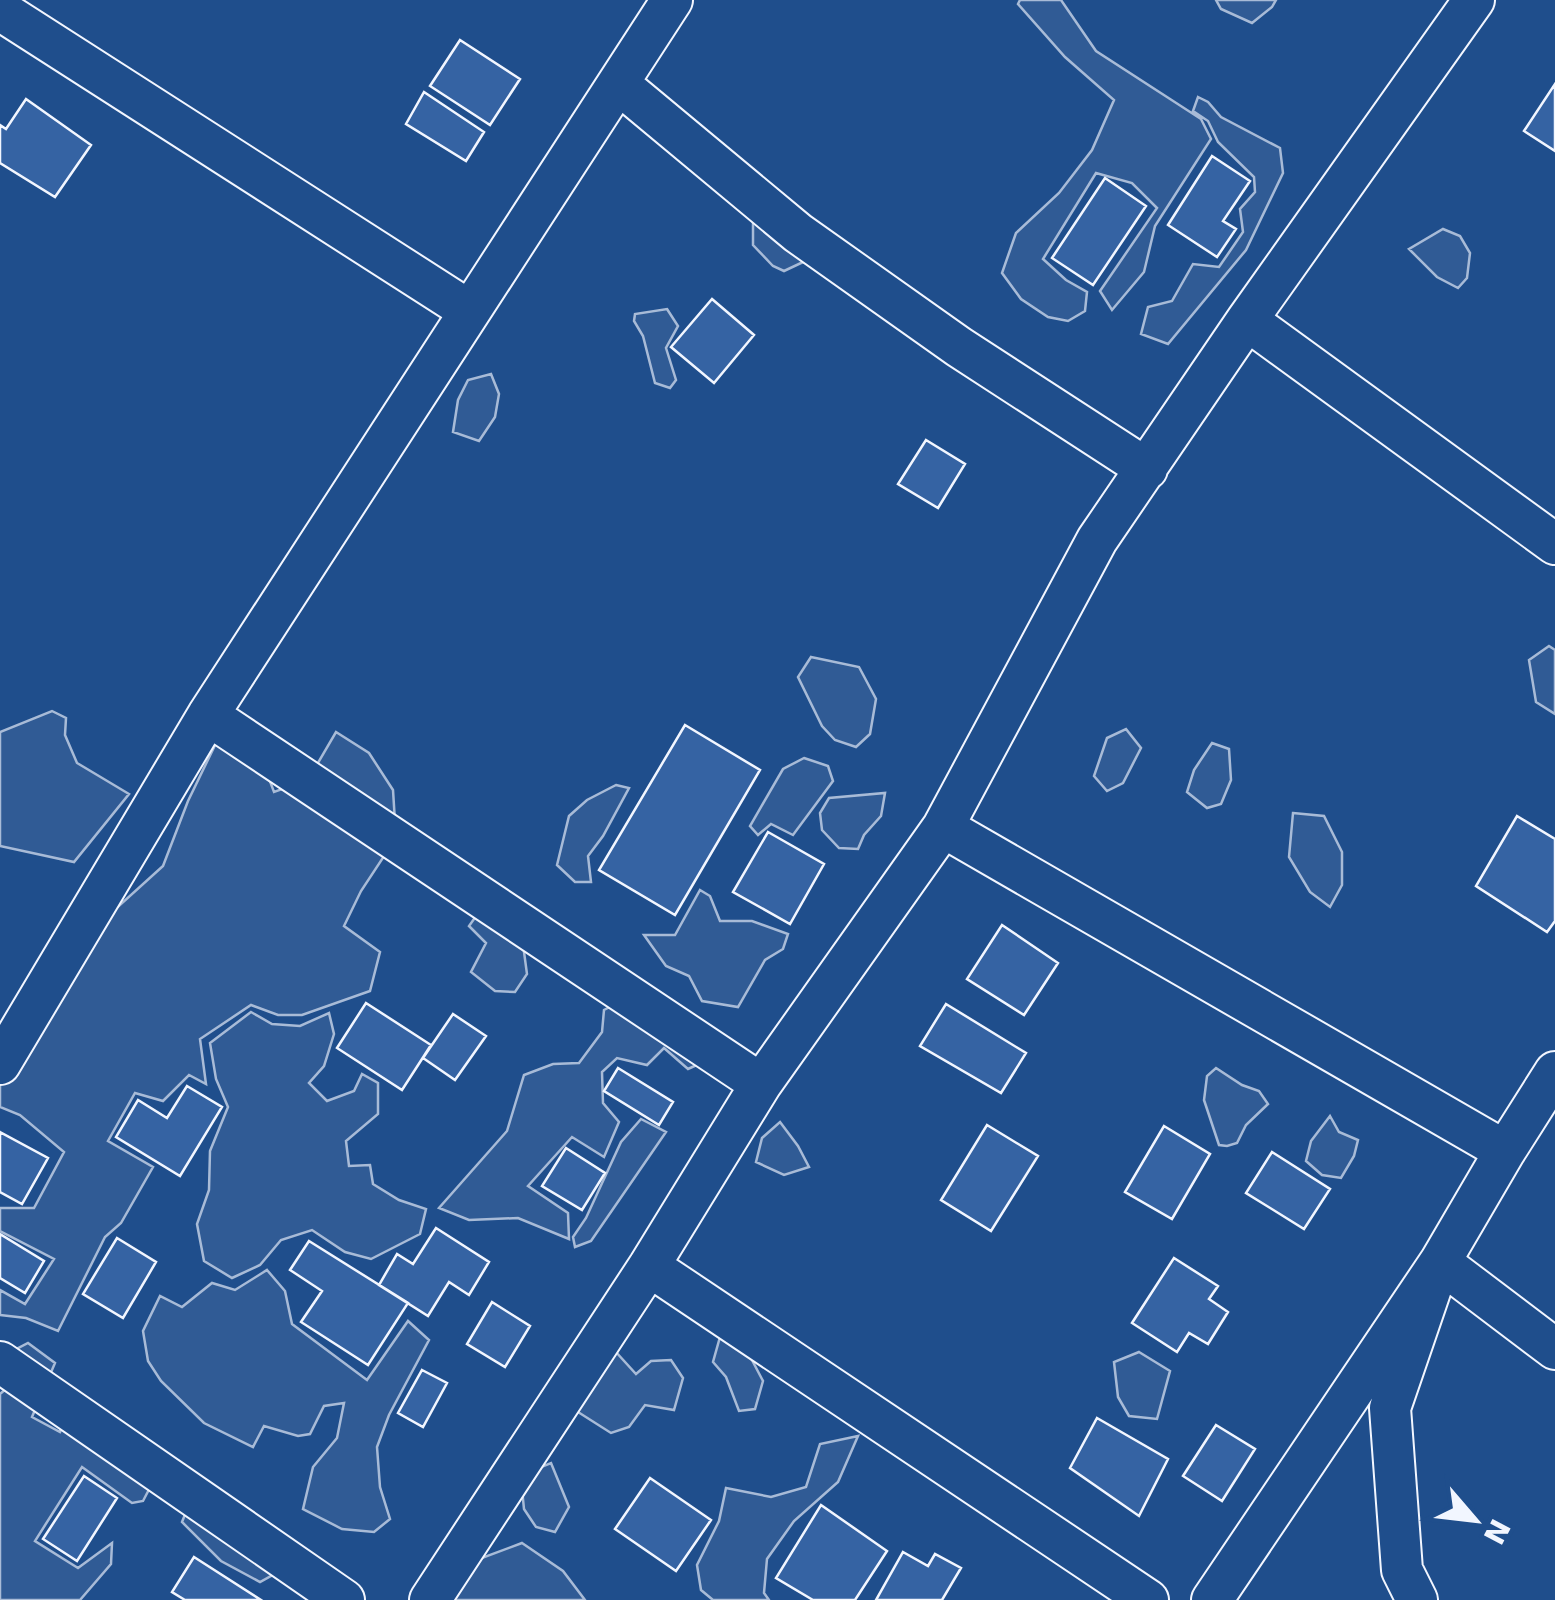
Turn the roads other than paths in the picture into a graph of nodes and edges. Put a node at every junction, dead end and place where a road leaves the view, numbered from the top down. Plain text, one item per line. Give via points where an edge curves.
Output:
1 (672, 0) edge
2 (1474, 0) edge
3 (0, 10) edge
4 (619, 84) junction
5 (468, 310) junction
6 (1247, 320) junction
7 (1147, 469) junction
8 (1555, 544) edge
9 (208, 715) junction
10 (943, 827) junction
11 (0, 1064) edge
12 (1555, 1072) edge
13 (761, 1084) junction
14 (1504, 1151) junction
15 (1440, 1262) junction
16 (649, 1266) junction
17 (1555, 1349) edge
18 (0, 1362) edge
19 (1218, 1599) edge
20 (344, 1600) edge
21 (430, 1600) edge
22 (1148, 1600) edge
23 (1417, 1600) edge

1 - 4 street
2 - 6 street
3 - 5 street
4 - 5 street
4 - 7 street via 798,233
5 - 9 street
6 - 7 street
6 - 8 street
7 - 10 street via 1097,540
9 - 11 street
9 - 13 street
10 - 13 street
10 - 14 street
12 - 14 street
13 - 16 street
14 - 15 street
15 - 17 street
15 - 19 street
15 - 23 street via 1390,1408 1402,1570
16 - 21 street
16 - 22 street
18 - 20 street

